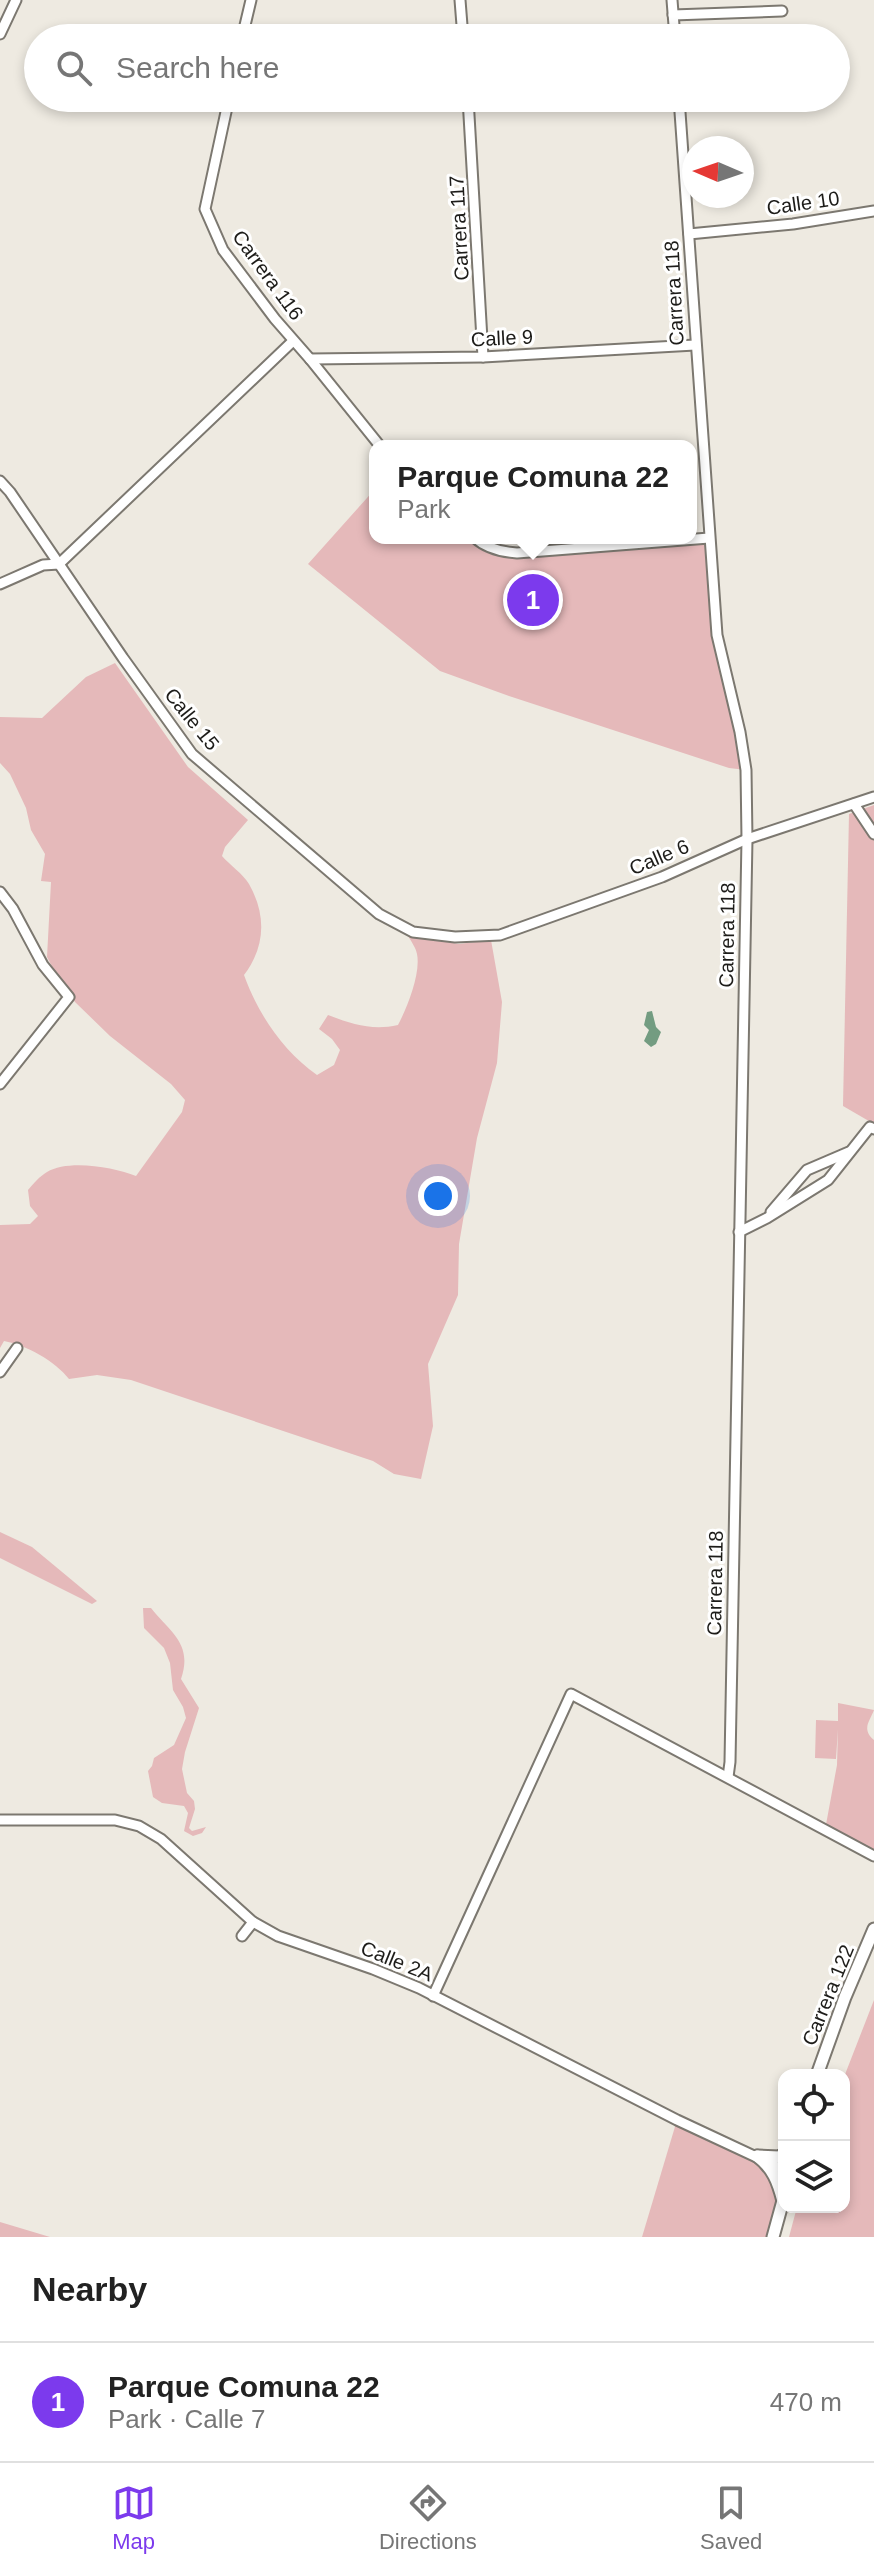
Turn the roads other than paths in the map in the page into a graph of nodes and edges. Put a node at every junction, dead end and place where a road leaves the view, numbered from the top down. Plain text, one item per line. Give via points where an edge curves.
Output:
1 (16, 0) edge
2 (251, 0) edge
3 (460, 0) edge
4 (672, 0) edge
5 (782, 11) dead end
6 (673, 15) junction
7 (245, 24) edge
8 (462, 24) edge
9 (674, 24) edge
10 (0, 34) edge
11 (226, 112) edge
12 (469, 112) edge
13 (680, 112) edge
14 (874, 211) edge
15 (689, 234) junction
16 (293, 341) junction
17 (695, 345) junction
18 (483, 357) junction
19 (310, 359) junction
20 (375, 440) edge
21 (0, 481) edge
22 (709, 538) junction
23 (697, 539) edge
24 (482, 544) edge
25 (632, 544) edge
26 (59, 564) junction
27 (0, 584) edge
28 (874, 797) edge
29 (854, 804) junction
30 (874, 834) edge
31 (747, 839) junction
32 (0, 892) edge
33 (455, 937) joint
34 (0, 1084) edge
35 (874, 1129) edge
36 (853, 1151) junction
37 (767, 1218) junction
38 (739, 1232) junction
39 (17, 1348) dead end
40 (0, 1372) edge
41 (728, 1777) junction
42 (0, 1820) edge
43 (874, 1856) edge
44 (253, 1922) junction
45 (874, 1929) edge
46 (242, 1936) dead end
47 (433, 1996) junction
48 (819, 2069) edge
49 (757, 2156) junction
50 (778, 2157) edge
51 (778, 2167) edge
52 (778, 2184) edge
53 (779, 2213) edge
54 (773, 2237) edge

1 - 10 street
2 - 7 street
3 - 8 street
4 - 6 street
5 - 6 street
6 - 9 street
11 - 16 street, Carrera 116 via 205,209 223,250
12 - 18 street, Carrera 117
13 - 15 street, Carrera 118
14 - 15 street, Calle 10
15 - 17 street, Carrera 118
16 - 19 street, Carrera 116
16 - 26 street
17 - 18 street, Calle 9
17 - 22 street, Carrera 118
18 - 19 street, Calle 9
19 - 20 street, Carrera 116
21 - 26 street, Calle 15
22 - 23 street
22 - 31 street, Carrera 118 via 717,635 746,770
24 - 25 street via 517,553
26 - 27 street via 43,565
26 - 33 street, Calle 15 via 192,754 379,914 413,932
28 - 29 street, Calle 6
29 - 30 street
29 - 31 street, Calle 6
31 - 33 street, Calle 6 via 540,922 500,935
31 - 38 street, Carrera 118
32 - 34 street via 43,965 69,997
35 - 36 street via 870,1127
36 - 37 street via 828,1180
36 - 37 street via 807,1170
37 - 38 street
38 - 41 street, Carrera 118
39 - 40 street
41 - 43 street
41 - 47 street via 571,1694
42 - 44 street, Calle 2A via 115,1820 139,1826 161,1839
44 - 46 street
44 - 47 street, Calle 2A
45 - 48 street, Carrera 122
47 - 49 street, Calle 2A
49 - 50 street
49 - 51 street, Calle 2A
49 - 52 street
53 - 54 street

